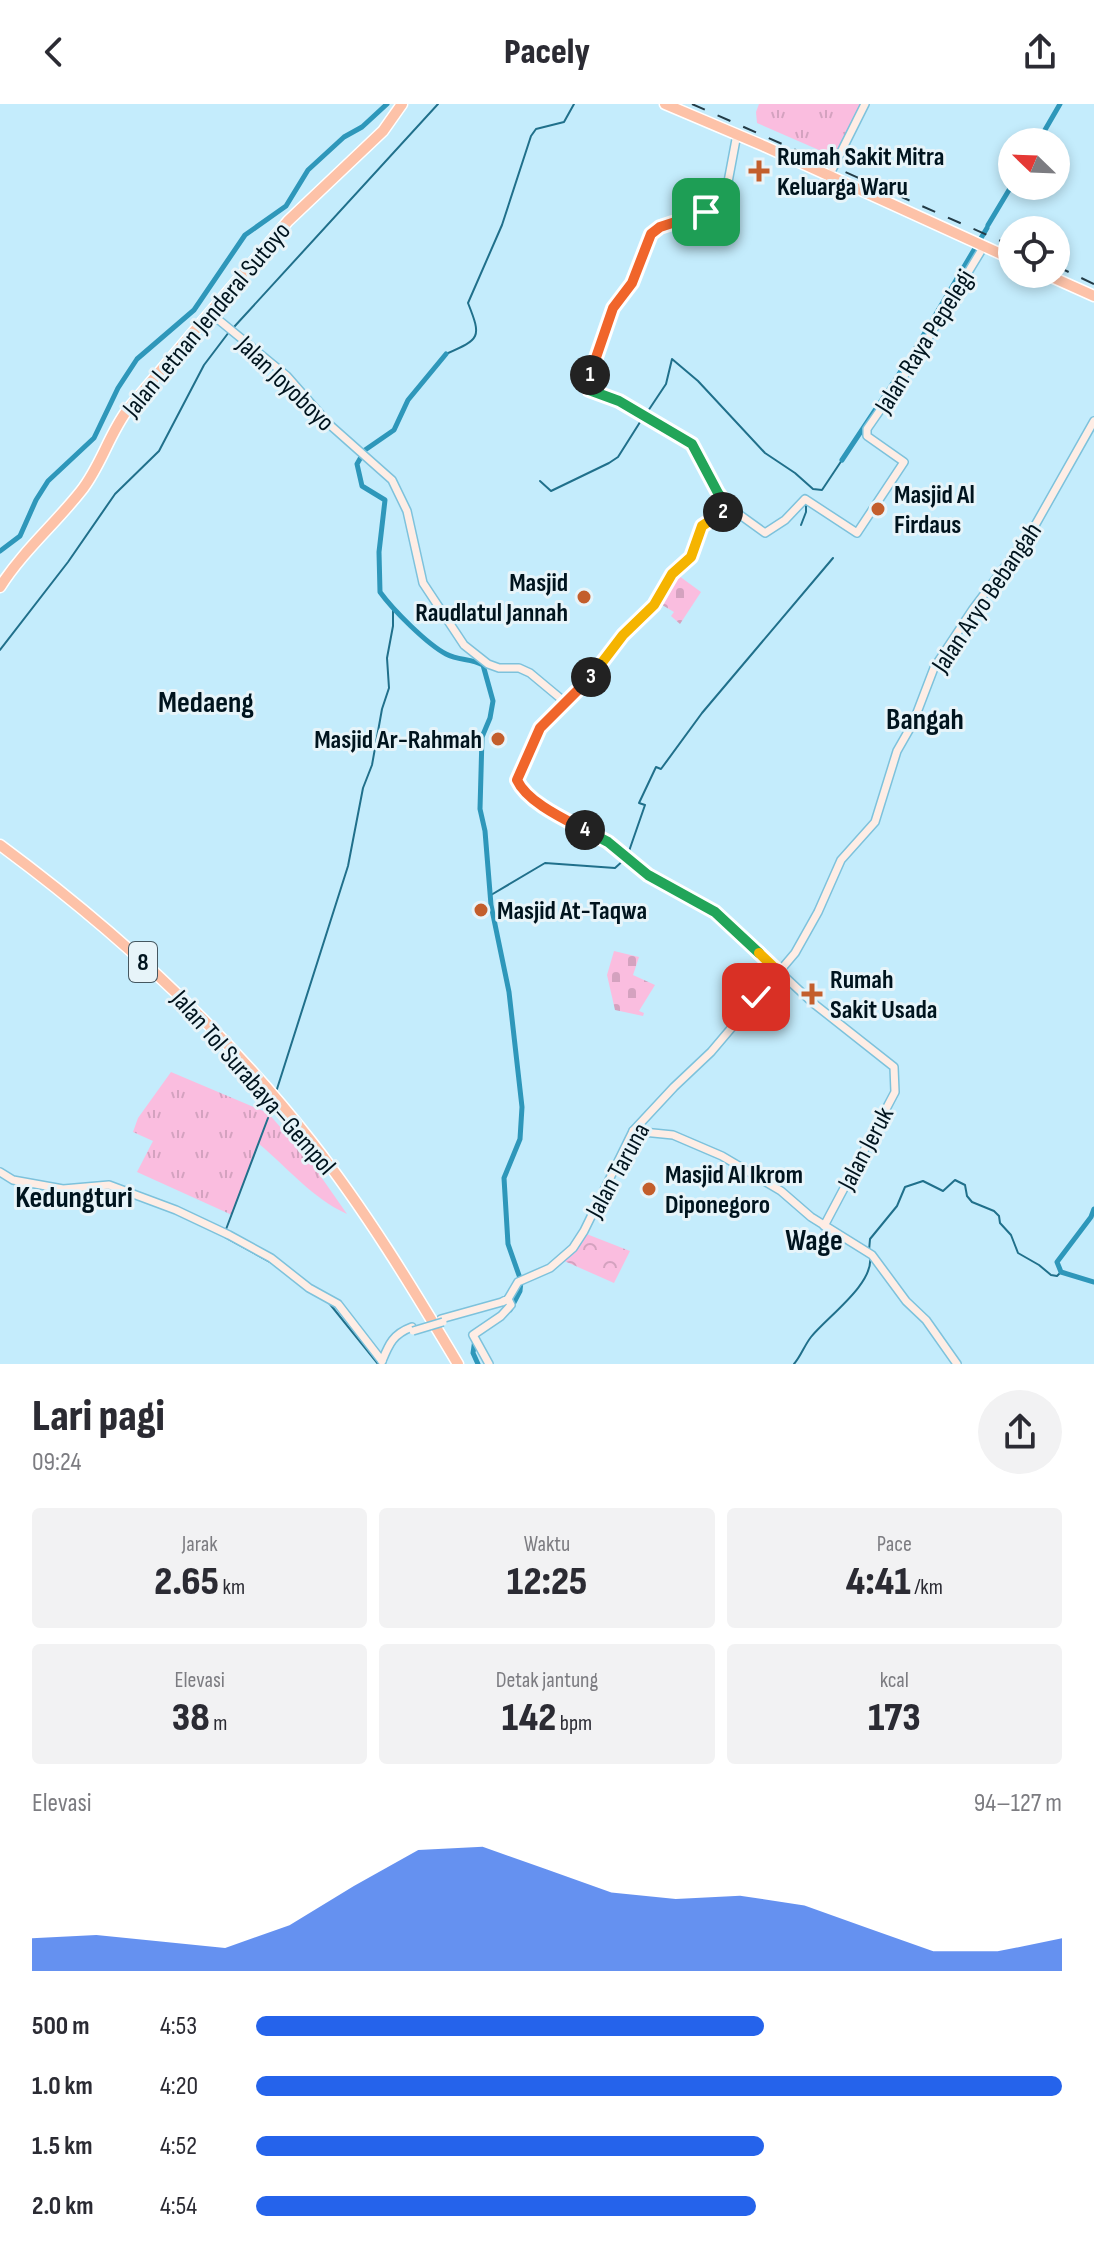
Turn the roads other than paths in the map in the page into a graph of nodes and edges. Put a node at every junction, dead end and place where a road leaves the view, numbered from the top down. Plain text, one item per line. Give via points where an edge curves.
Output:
1 (402, 104) edge
2 (665, 104) edge
3 (680, 104) edge
4 (865, 104) edge
5 (737, 134) junction
6 (765, 143) junction
7 (832, 170) junction
8 (980, 242) junction
9 (998, 248) edge
10 (998, 252) edge
11 (1070, 279) edge
12 (1070, 285) edge
13 (1094, 290) edge
14 (1094, 296) edge
15 (209, 312) junction
16 (1094, 421) edge
17 (729, 507) junction
18 (0, 587) edge
19 (566, 703) junction
20 (0, 848) edge
21 (813, 921) joint
22 (780, 973) junction
23 (633, 1131) junction
24 (0, 1172) edge
25 (824, 1226) junction
26 (508, 1299) junction
27 (455, 1364) edge
28 (489, 1364) edge
29 (957, 1364) edge

1 - 15 highway, Jalan Letnan Jenderal Sutoyo via 383,131 288,221
2 - 5 highway
3 - 6 highway
4 - 7 street
5 - 6 highway
5 - 17 street via 730,176 717,202 696,216 660,227 648,238 632,283 613,308 588,379 589,390 619,401 695,447
6 - 7 highway
6 - 8 highway
7 - 8 highway
8 - 9 highway
8 - 10 highway
8 - 17 street, Jalan Raya Pepelegi via 915,360 867,429 867,436 904,462 857,533 806,500 765,533
11 - 13 highway
12 - 14 highway
15 - 18 highway, Jalan Letnan Jenderal Sutoyo via 122,417 81,491
15 - 19 street, Jalan Joyoboyo via 287,376 399,490 419,573 460,640 488,664 530,673
16 - 21 street, Jalan Aryo Bebangah via 1033,529 934,668 897,751 878,816 841,860
17 - 19 street via 704,524 691,557 654,605
19 - 22 street via 540,728 517,783 556,815 608,842 628,861 715,912
20 - 27 highway, Jalan Tol Surabaya–Gempol / 8 via 78,905 159,977 279,1103 399,1264
21 - 22 street, Jalan Taruna
22 - 23 street, Jalan Taruna
22 - 25 street, Jalan Jeruk via 894,1067 895,1092
23 - 25 street via 673,1135 731,1160
23 - 26 street, Jalan Taruna via 579,1240 552,1267 522,1281
24 - 26 street, bridge via 63,1189 109,1185 225,1233 338,1304 382,1361 391,1339 401,1331
25 - 29 street via 864,1251
26 - 28 street, Jalan Taruna via 507,1311 479,1329 475,1340

